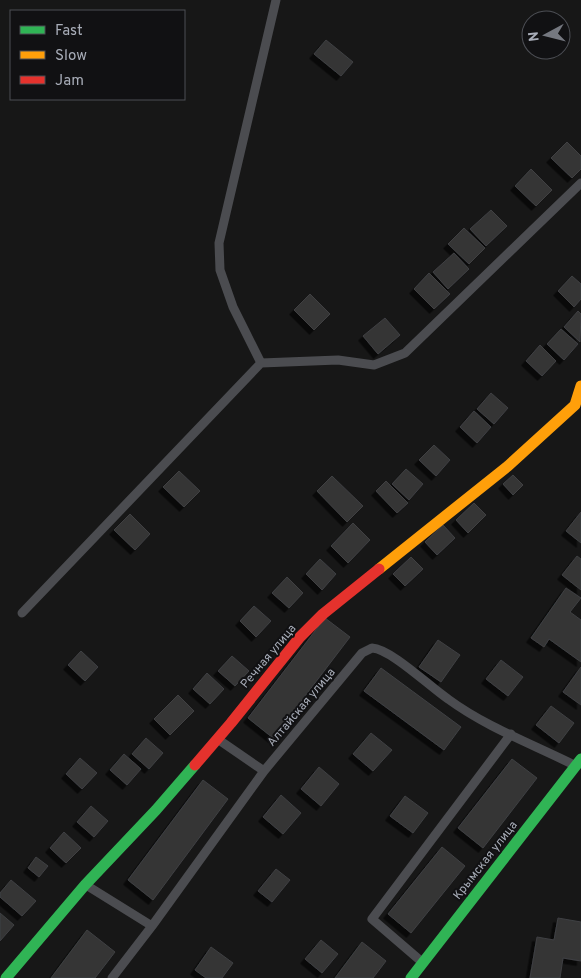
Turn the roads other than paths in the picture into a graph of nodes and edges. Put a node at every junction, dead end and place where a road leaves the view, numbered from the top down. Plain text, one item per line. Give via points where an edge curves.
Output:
1 (276, 0) edge
2 (581, 183) edge
3 (261, 363) junction
4 (581, 386) edge
5 (22, 613) dead end
6 (511, 734) junction
7 (217, 738) junction
8 (578, 762) edge
9 (264, 771) junction
10 (85, 884) junction
11 (152, 926) junction
12 (423, 963) junction
13 (6, 978) edge
14 (112, 978) edge
15 (411, 978) edge

1 - 3 lane via 219,243 220,270
2 - 3 lane via 405,352 374,365 338,360
3 - 5 lane
4 - 7 street, Речная улица via 576,405 508,466 323,614 300,637
6 - 8 lane, Алтайская улица
6 - 9 lane, Алтайская улица via 484,722 449,700 394,657 372,648 362,653
6 - 12 lane via 372,919
7 - 9 lane
7 - 10 street, Речная улица via 156,810
8 - 12 street, Крымская улица
9 - 11 lane, Алтайская улица
10 - 11 lane
10 - 13 street, Речная улица
11 - 14 lane, Алтайская улица
12 - 15 street, Крымская улица

